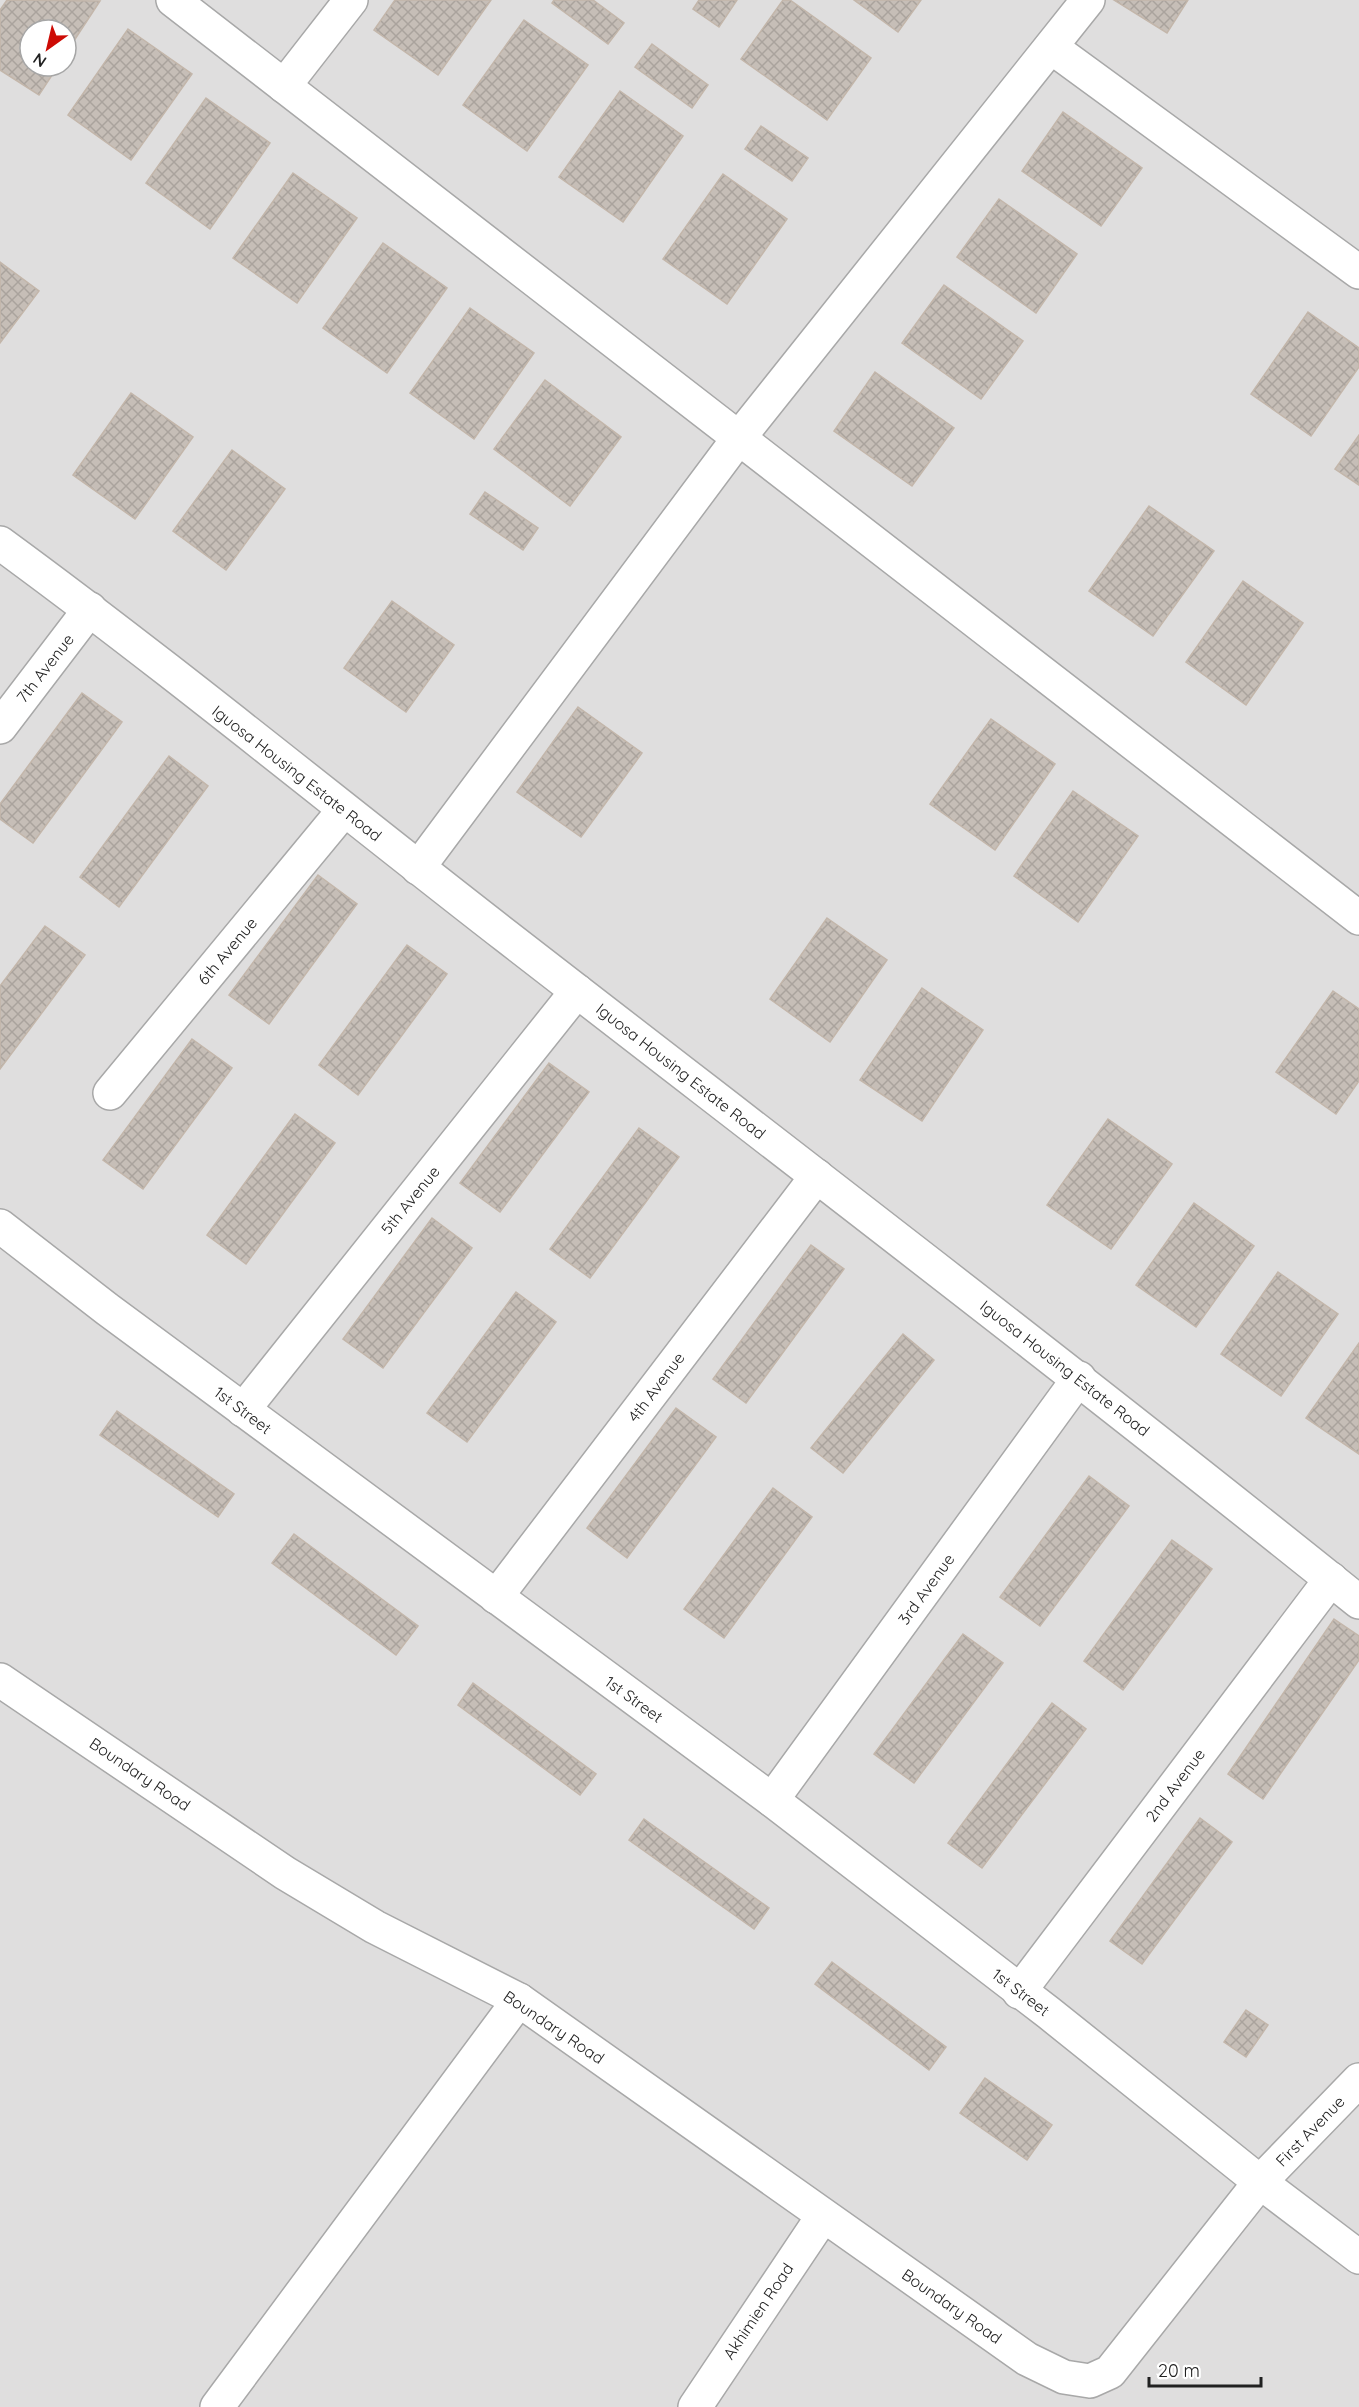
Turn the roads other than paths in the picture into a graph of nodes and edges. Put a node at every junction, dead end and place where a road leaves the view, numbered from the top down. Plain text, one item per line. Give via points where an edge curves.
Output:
1 (174, 0) edge
2 (351, 0) edge
3 (1088, 0) edge
4 (1052, 47) junction
5 (284, 86) junction
6 (1359, 272) edge
7 (738, 439) junction
8 (0, 543) edge
9 (90, 609) junction
10 (0, 727) edge
11 (344, 810) junction
12 (418, 868) junction
13 (1359, 918) edge
14 (577, 991) junction
15 (110, 1093) dead end
16 (817, 1176) junction
17 (0, 1226) edge
18 (1079, 1378) junction
19 (243, 1410) junction
20 (1331, 1579) junction
21 (496, 1597) junction
22 (1359, 1602) edge
23 (0, 1680) edge
24 (772, 1800) junction
25 (1019, 1992) junction
26 (519, 2000) junction
27 (1359, 2080) edge
28 (1260, 2182) junction
29 (823, 2216) junction
30 (1359, 2257) edge
31 (1064, 2377) joint
32 (217, 2407) edge
33 (695, 2407) edge

1 - 5 street
2 - 5 street
3 - 4 street
4 - 6 street
4 - 7 street
5 - 7 street
7 - 12 street
7 - 13 street
8 - 9 street, Iguosa Housing Estate Road
9 - 10 street, 7th Avenue
9 - 11 street, Iguosa Housing Estate Road
11 - 12 street, Iguosa Housing Estate Road
11 - 15 street, 6th Avenue
12 - 14 street, Iguosa Housing Estate Road
14 - 16 street, Iguosa Housing Estate Road
14 - 19 street, 5th Avenue
16 - 18 street, Iguosa Housing Estate Road
16 - 21 street, 4th Avenue
17 - 19 street, 1st Street
18 - 20 street, Iguosa Housing Estate Road
18 - 24 street, 3rd Avenue
19 - 21 street, 1st Street
20 - 22 street, Iguosa Housing Estate Road
20 - 25 street, 2nd Avenue
21 - 24 street, 1st Street
23 - 26 street, Boundary Road via 285,1873 375,1927
24 - 25 street, 1st Street
25 - 28 street, 1st Street
26 - 29 street, Boundary Road
26 - 32 street
27 - 28 street, First Avenue
28 - 30 street, 1st Street
28 - 31 street, First Avenue via 1110,2372 1090,2381
29 - 31 street, Boundary Road via 1027,2359
29 - 33 street, Akhimien Road

